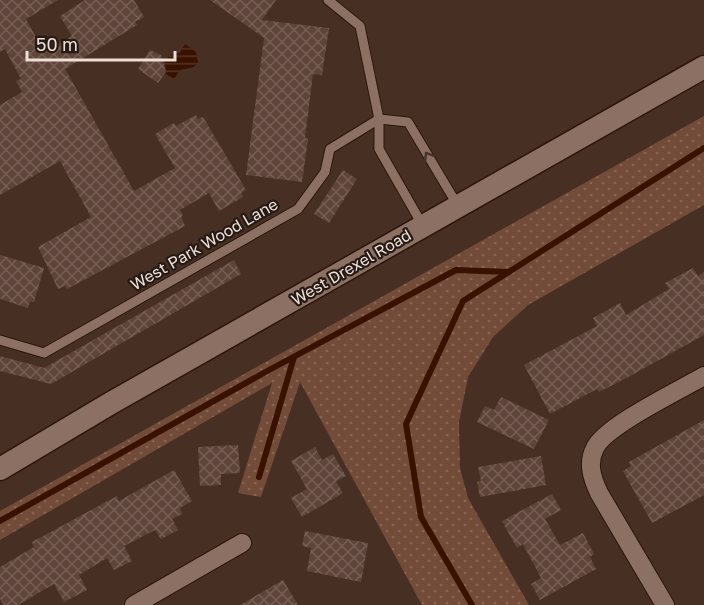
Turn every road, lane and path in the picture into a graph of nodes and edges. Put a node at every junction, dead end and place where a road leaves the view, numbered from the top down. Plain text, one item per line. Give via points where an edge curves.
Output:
1 (328, 0) edge
2 (704, 67) edge
3 (379, 119) junction
4 (458, 206) junction
5 (423, 226) junction
6 (0, 340) edge
7 (704, 376) edge
8 (0, 469) edge
9 (242, 543) dead end
10 (134, 605) edge
11 (665, 605) edge

1 - 3 lane via 360,26
2 - 4 street, West Drexel Road
4 -> 3 lane via 408,122
3 - 5 lane via 379,149
3 - 6 lane, West Park Wood Lane via 330,148 325,172 298,208 44,353
4 - 5 street, West Drexel Road
5 - 8 street, West Drexel Road
7 - 11 street via 608,431 587,450 599,493
9 - 10 street

